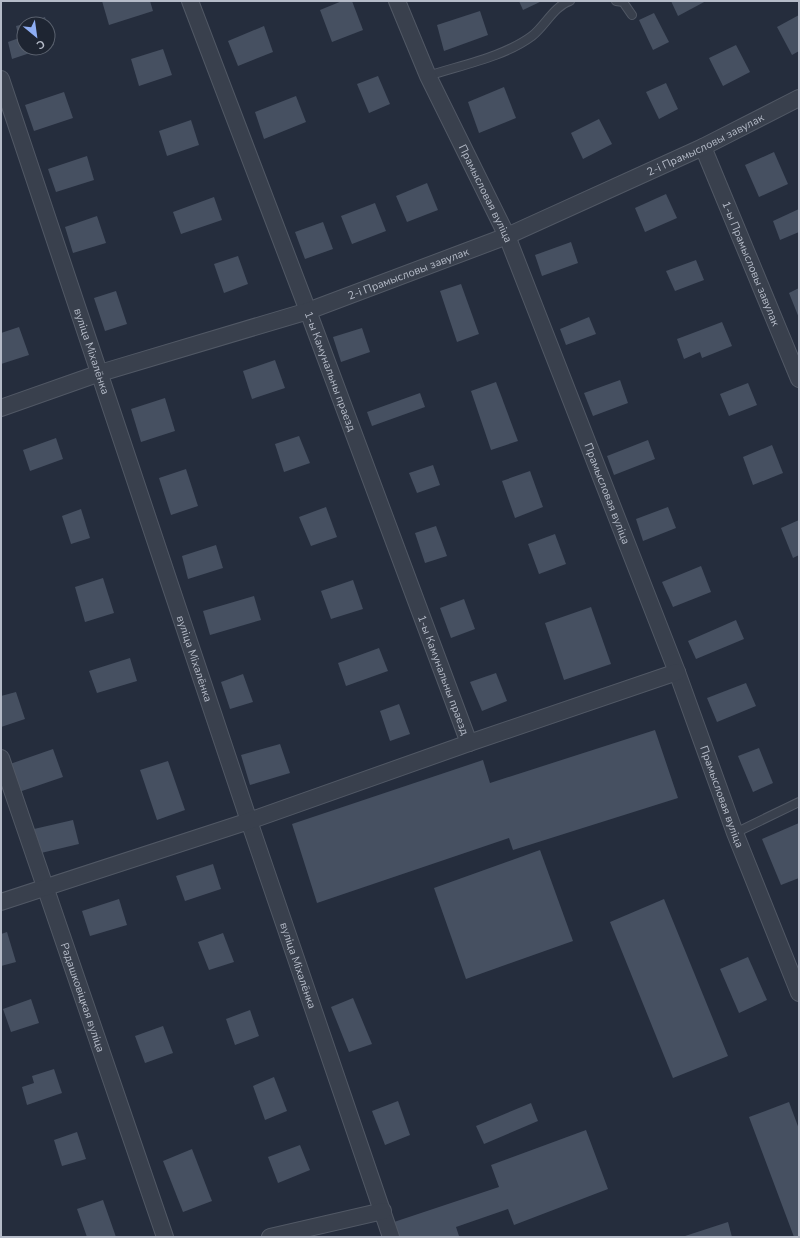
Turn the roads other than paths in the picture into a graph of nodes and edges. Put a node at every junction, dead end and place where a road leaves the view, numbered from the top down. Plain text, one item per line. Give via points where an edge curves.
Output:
1 (190, 1) edge
2 (397, 1) edge
3 (570, 1) edge
4 (616, 1) edge
5 (632, 15) dead end
6 (428, 76) junction
7 (1, 79) edge
8 (799, 98) edge
9 (703, 147) junction
10 (507, 236) junction
11 (308, 311) junction
12 (100, 373) junction
13 (799, 379) edge
14 (1, 408) edge
15 (677, 672) junction
16 (469, 743) junction
17 (1, 758) edge
18 (799, 802) edge
19 (249, 822) junction
20 (735, 833) junction
21 (46, 886) junction
22 (1, 902) edge
23 (799, 993) edge
24 (383, 1211) junction
25 (165, 1237) edge
26 (270, 1237) edge
27 (391, 1237) edge

1 - 11 street, 1-ы Камунальны праезд
2 - 6 street, Прамысловая вуліца
3 - 6 lane via 548,18 532,36 510,49
4 - 5 lane via 623,2
6 - 10 street, Прамысловая вуліца
7 - 12 street, вуліца Міхалёнка
8 - 9 street, 2-і Прамысловы завулак
9 - 10 street, 2-і Прамысловы завулак
9 - 13 street, 1-ы Прамысловы завулак
10 - 11 street, 2-і Прамысловы завулак
10 - 15 street, Прамысловая вуліца
11 - 12 street, 2-і Прамысловы завулак
11 - 16 street, 1-ы Камунальны праезд
12 - 14 street, 2-і Прамысловы завулак
12 - 19 street, вуліца Міхалёнка
15 - 16 street
15 - 20 street, Прамысловая вуліца
16 - 19 street
17 - 21 street, Радашковіцкая вуліца
18 - 20 lane
19 - 21 street
19 - 24 street, вуліца Міхалёнка
20 - 23 street, Прамысловая вуліца
21 - 22 street
21 - 25 street, Радашковіцкая вуліца
24 - 26 street
24 - 27 street, вуліца Міхалёнка

